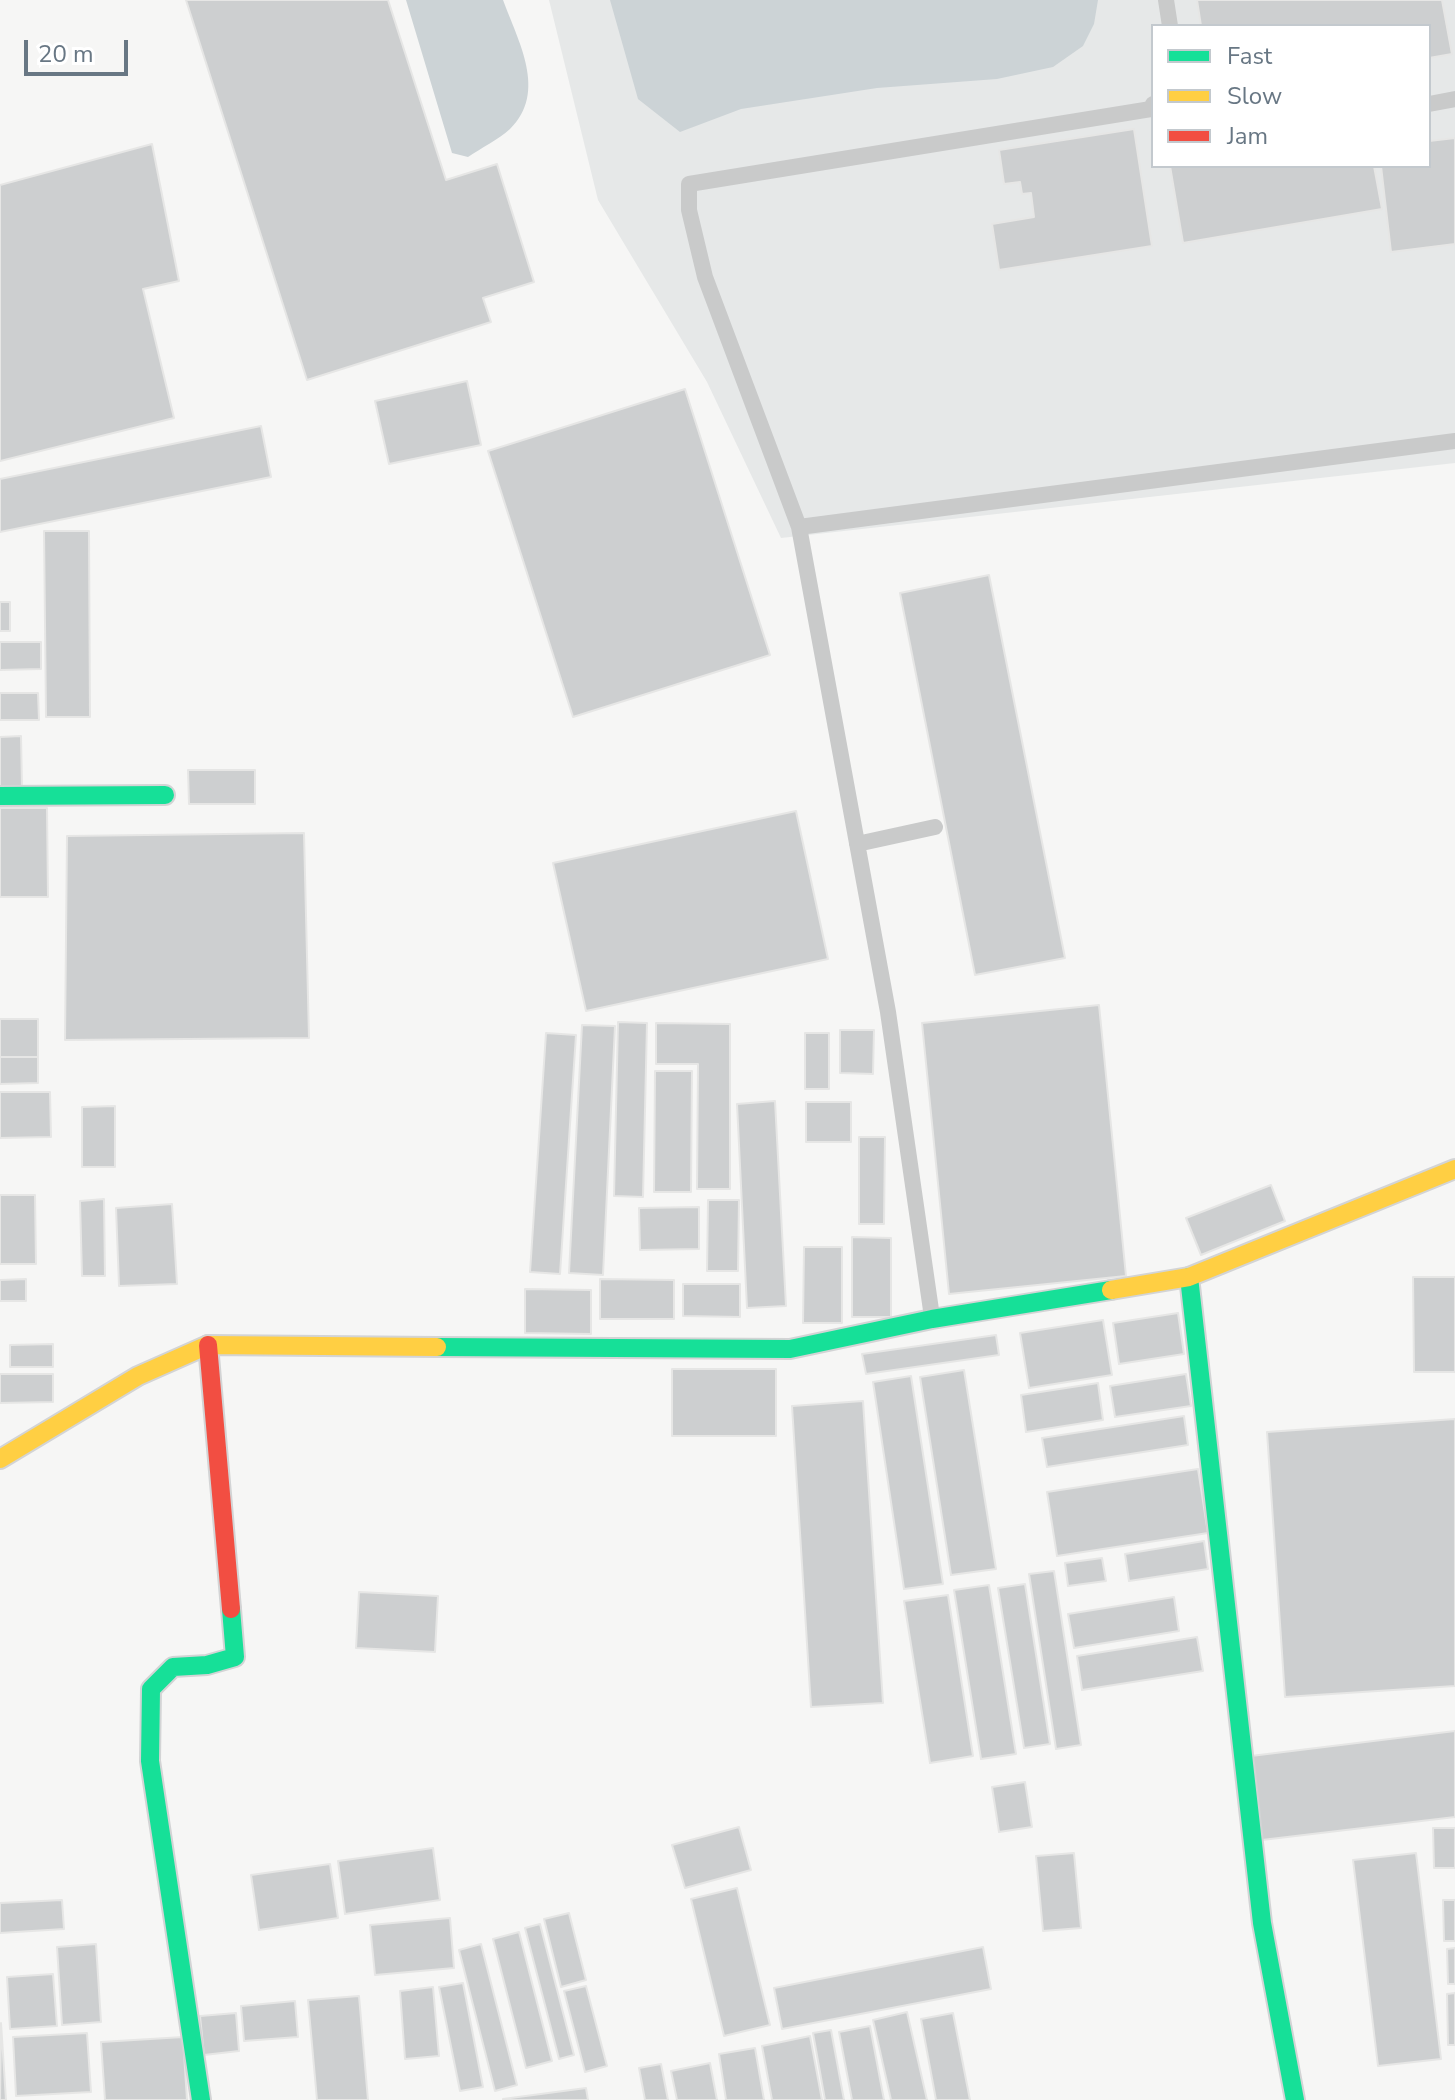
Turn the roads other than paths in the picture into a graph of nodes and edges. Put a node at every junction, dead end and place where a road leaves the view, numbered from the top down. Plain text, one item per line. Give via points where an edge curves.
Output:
1 (1166, 0) edge
2 (1170, 24) edge
3 (1455, 99) edge
4 (1431, 104) edge
5 (1151, 109) edge
6 (1455, 441) edge
7 (799, 527) junction
8 (165, 795) dead end
9 (0, 796) edge
10 (935, 827) dead end
11 (857, 844) junction
12 (1455, 1169) edge
13 (1189, 1277) junction
14 (932, 1319) junction
15 (208, 1345) junction
16 (0, 1459) edge
17 (201, 2100) edge
18 (1295, 2100) edge

1 - 2 lane
3 - 4 lane
5 - 7 lane via 689,184 689,210 705,277
6 - 7 lane
7 - 11 lane
8 - 9 street
10 - 11 lane
11 - 14 lane via 888,1012
12 - 13 street
13 - 14 street
13 - 18 street via 1262,1923
14 - 15 street via 790,1349
15 - 16 street via 138,1376
15 - 17 street via 235,1657 173,1667 151,1689 150,1761

